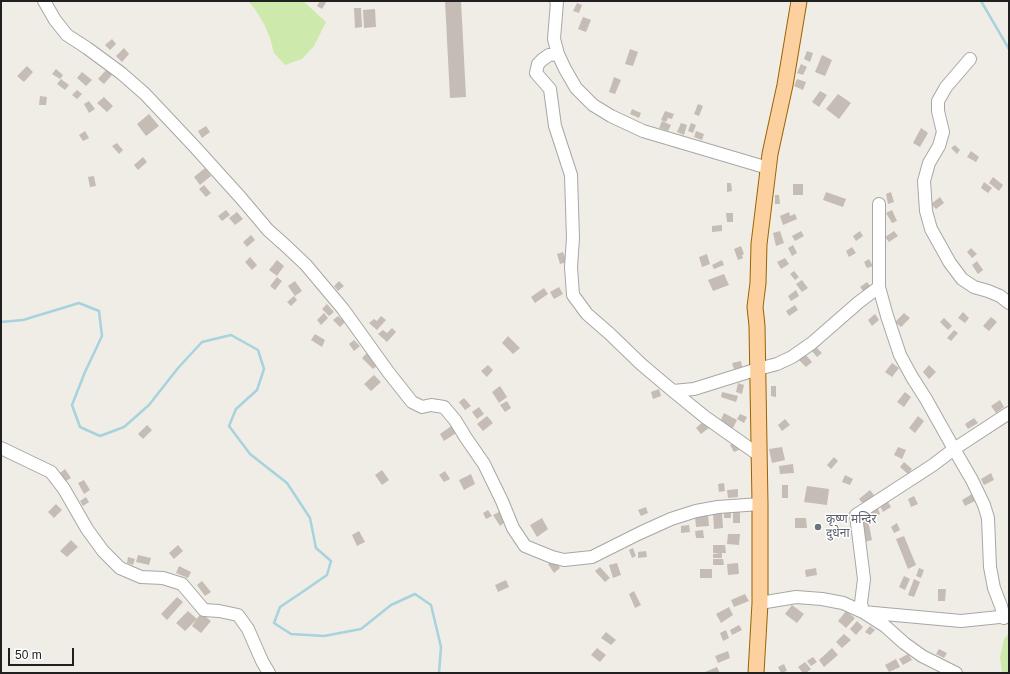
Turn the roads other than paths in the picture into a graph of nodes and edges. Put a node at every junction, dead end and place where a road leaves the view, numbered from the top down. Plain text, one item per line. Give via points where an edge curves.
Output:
1 (44, 1) edge
2 (556, 1) edge
3 (799, 6) edge
4 (558, 54) junction
5 (970, 59) dead end
6 (768, 168) junction
7 (879, 204) dead end
8 (879, 287) junction
9 (1009, 303) edge
10 (758, 369) junction
11 (673, 391) junction
12 (1009, 413) edge
13 (1, 448) edge
14 (954, 449) junction
15 (760, 455) junction
16 (760, 504) junction
17 (760, 603) junction
18 (863, 612) junction
19 (1006, 617) edge
20 (269, 673) edge
21 (756, 673) edge
22 (956, 673) edge

1 - 16 street via 67,35 121,73 145,94 268,230 306,265 343,308 412,402 422,407 444,407 484,464 513,528 525,546 564,560 592,557 671,519 696,511 718,506
2 - 4 street via 554,39
3 - 6 main road
4 - 6 street via 576,88 594,105 611,116 643,131
4 - 11 street via 549,55 542,60 536,73 550,90 556,126 571,175 573,295 587,314
5 - 9 street via 946,87 938,101 943,132 924,181 926,211 931,230 962,279 974,287 1000,296
6 - 10 main road via 755,307
7 - 8 street
8 - 10 street via 792,357
8 - 14 street via 900,356
10 - 11 street via 694,389
10 - 15 main road
11 - 15 street
12 - 14 street
13 - 20 street via 51,472 87,529 120,568 141,577 163,578 182,584 204,610 238,615 248,629
14 - 18 street via 856,514 864,579 861,603
14 - 19 street via 984,505 988,518 990,567 994,588
15 - 16 main road
16 - 17 main road
17 - 18 street via 796,597 822,599 843,603
17 - 21 main road
18 - 19 street via 961,621
18 - 22 street via 922,656

